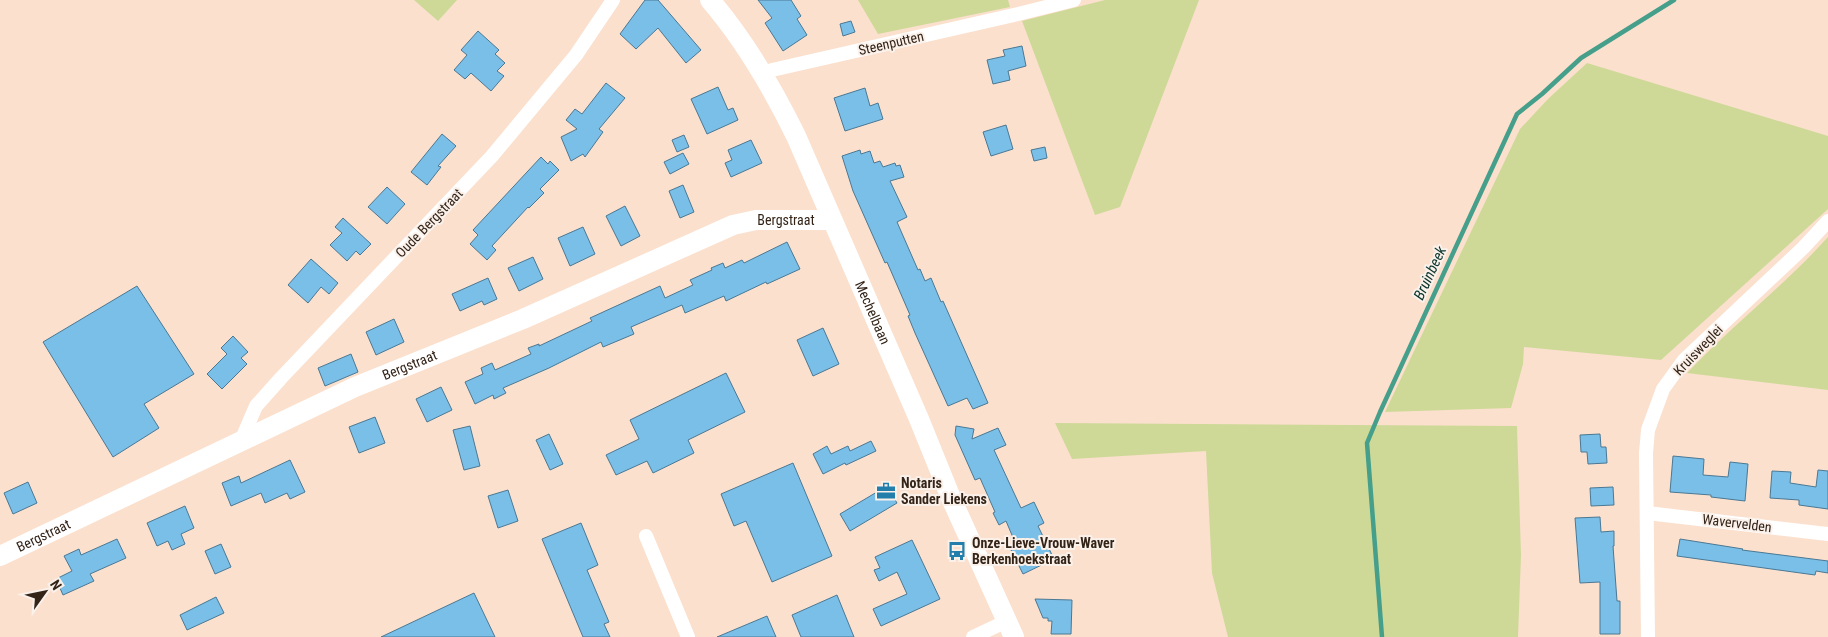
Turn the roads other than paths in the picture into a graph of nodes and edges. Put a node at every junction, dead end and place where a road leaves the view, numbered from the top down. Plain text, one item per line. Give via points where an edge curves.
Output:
1 (613, 0) edge
2 (710, 0) edge
3 (1016, 0) edge
4 (1074, 0) edge
5 (1018, 14) junction
6 (764, 74) junction
7 (832, 220) junction
8 (1828, 221) edge
9 (241, 441) junction
10 (1647, 513) junction
11 (1828, 534) edge
12 (646, 536) dead end
13 (0, 556) edge
14 (1010, 629) edge
15 (688, 637) edge
16 (972, 637) edge
17 (1648, 637) edge

1 - 9 street, Oude Bergstraat via 576,55 492,156 256,406
2 - 6 street, Mechelbaan
3 - 5 street
4 - 5 street, Steenputten
5 - 6 street, Steenputten
6 - 7 street, Mechelbaan via 796,136
7 - 9 street, Bergstraat via 756,220 733,225 522,319 355,387
7 - 14 street, Mechelbaan
8 - 10 street, Kruisweglei via 1684,360 1663,389 1648,430
9 - 13 street, Bergstraat
10 - 11 street, Wavervelden
10 - 17 street, Kruisweglei
12 - 15 street
14 - 16 street

